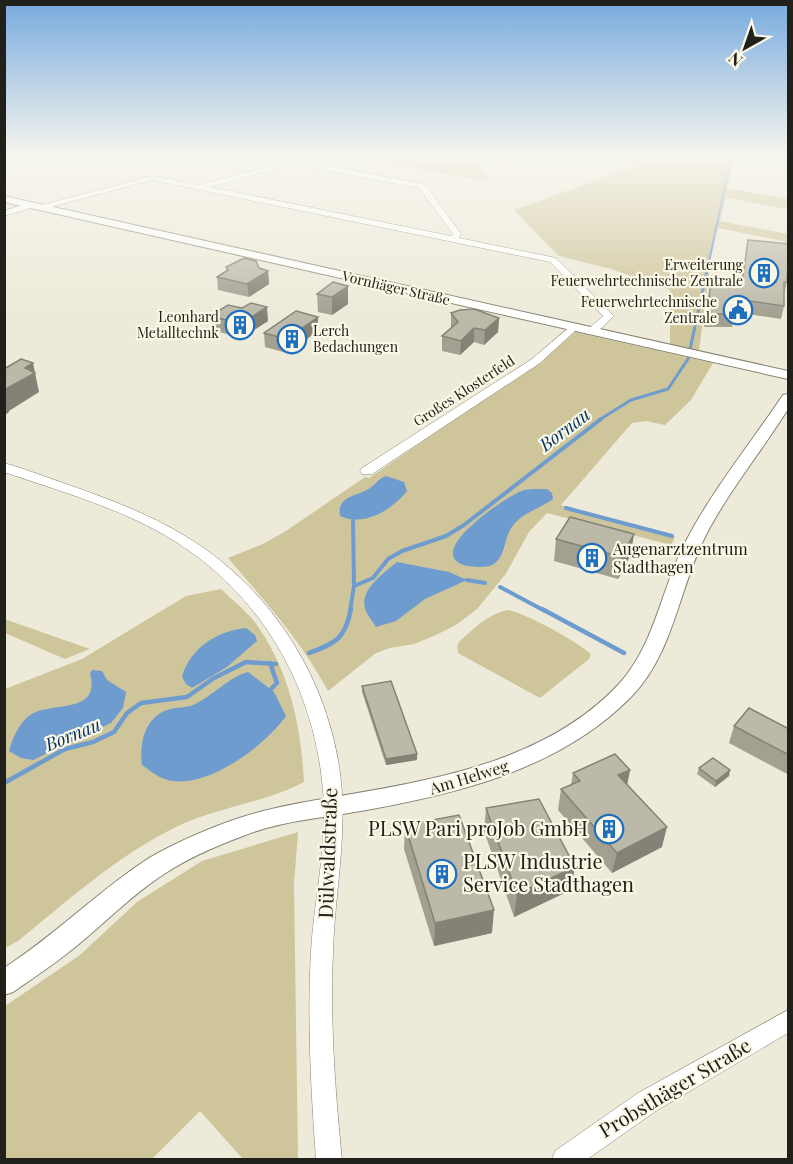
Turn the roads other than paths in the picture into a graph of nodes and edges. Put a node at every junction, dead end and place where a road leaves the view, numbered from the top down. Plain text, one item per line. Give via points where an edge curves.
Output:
1 (46, 208) edge
2 (302, 208) edge
3 (438, 208) edge
4 (454, 239) junction
5 (572, 328) junction
6 (591, 332) junction
7 (789, 375) edge
8 (787, 402) edge
9 (4, 467) edge
10 (366, 471) dead end
11 (333, 807) junction
12 (4, 983) edge
13 (789, 1021) edge
14 (329, 1160) edge
15 (564, 1160) edge

1 - 5 main road, Vornhäger Straße
2 - 4 street
3 - 4 street via 457,234
4 - 6 street via 553,260 609,316
5 - 6 main road, Vornhäger Straße
5 - 10 street, Großes Klosterfeld via 529,366
6 - 7 main road, Vornhäger Straße
8 - 11 main road, Am Helweg via 696,539 649,660 613,702 578,729 508,766 442,787
9 - 11 street, Dülwaldstraße via 148,521 209,559 256,601 286,642 315,700 331,776
11 - 12 main road, Am Helweg via 241,826 174,856 116,894 57,947
11 - 14 street, Dülwaldstraße via 321,1009
13 - 15 street, Probsthäger Straße via 647,1102

